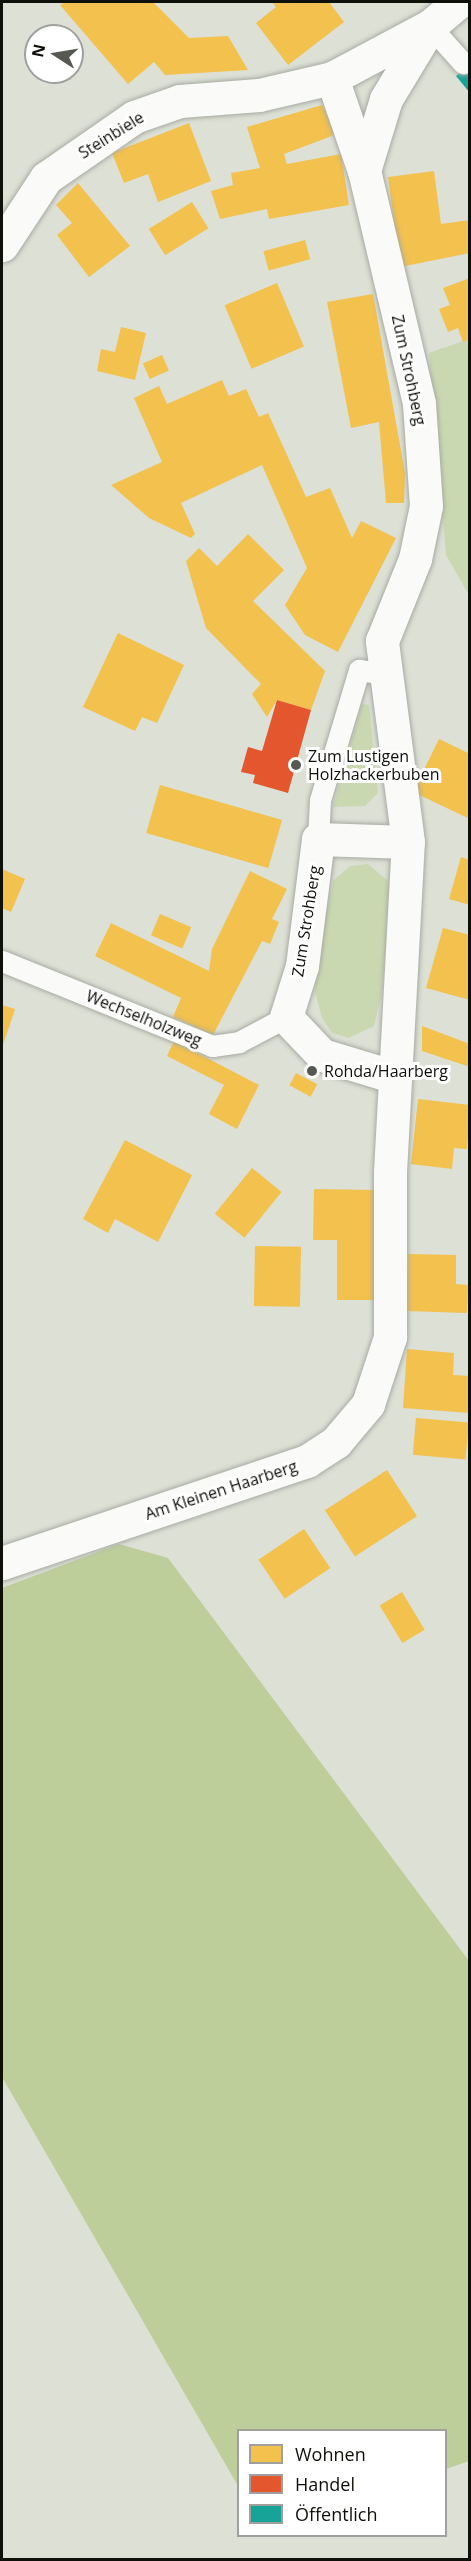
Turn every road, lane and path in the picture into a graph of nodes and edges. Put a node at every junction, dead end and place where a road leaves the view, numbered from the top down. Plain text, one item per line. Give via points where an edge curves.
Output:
1 (459, 2) edge
2 (430, 26) junction
3 (463, 63) dead end
4 (332, 78) junction
5 (364, 171) junction
6 (2, 246) edge
7 (386, 674) junction
8 (318, 839) junction
9 (408, 842) junction
10 (2, 962) edge
11 (286, 1017) junction
12 (395, 1077) junction
13 (390, 1172) joint
14 (2, 1563) edge

1 - 2 street
2 - 3 lane
2 - 4 street
2 - 5 street via 386,99
4 - 5 street, Zum Strohberg
4 - 6 street, Steinbiele via 259,95 180,101 134,117 46,178
5 - 7 street, Zum Strohberg via 419,403 426,506 415,559 382,641
7 - 8 lane, Zum Strohberg via 359,670 320,800
7 - 9 street, Zum Strohberg
8 - 9 street
8 - 11 street, Zum Strohberg via 302,966
9 - 12 street, Zum Strohberg
10 - 11 lane, Wechselholzweg via 212,1046 239,1042
11 - 12 street via 322,1055
12 - 13 street, Zum Strohberg
13 - 14 street, Am Kleinen Haarberg via 390,1337 368,1404 336,1442 307,1461

